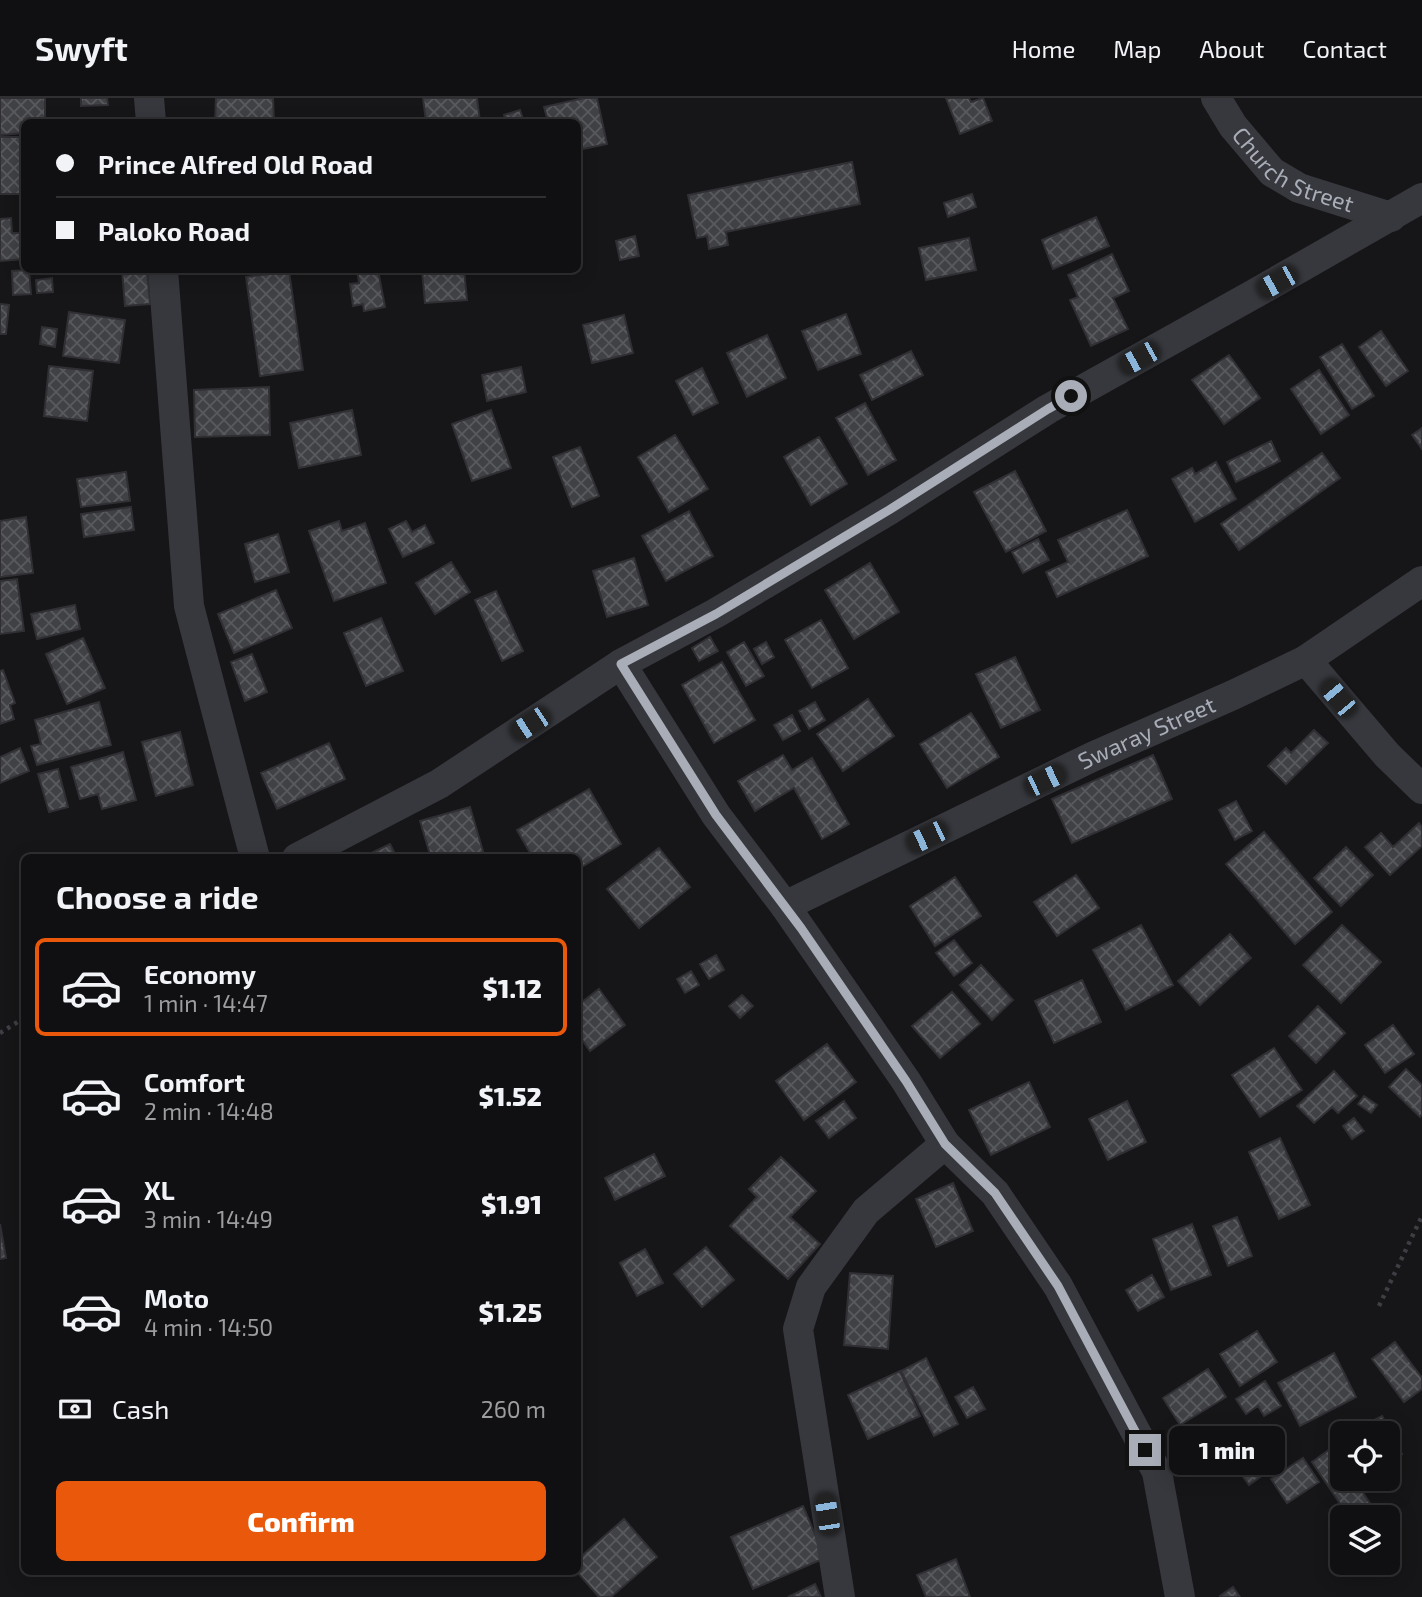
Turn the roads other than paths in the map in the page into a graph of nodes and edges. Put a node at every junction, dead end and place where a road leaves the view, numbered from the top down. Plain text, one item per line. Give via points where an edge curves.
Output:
1 (149, 98) edge
2 (1216, 98) edge
3 (151, 119) edge
4 (1422, 198) edge
5 (1391, 217) junction
6 (163, 273) edge
7 (1422, 581) edge
8 (1306, 660) junction
9 (621, 664) junction
10 (1422, 789) edge
11 (254, 854) edge
12 (305, 854) edge
13 (785, 906) junction
14 (945, 1144) junction
15 (840, 1597) edge
16 (1180, 1597) edge

1 - 3 street
2 - 5 street, Church Street via 1272,172 1299,188
4 - 5 street
5 - 9 street via 1048,409 716,614
6 - 11 street via 189,606
7 - 8 street, Swaray Street
8 - 10 street
8 - 13 street, Swaray Street via 1092,757
9 - 12 street via 439,784
9 - 13 street via 716,815
13 - 14 street
14 - 15 street via 866,1211 811,1287 798,1328
14 - 16 street via 995,1193 1058,1286 1157,1472

